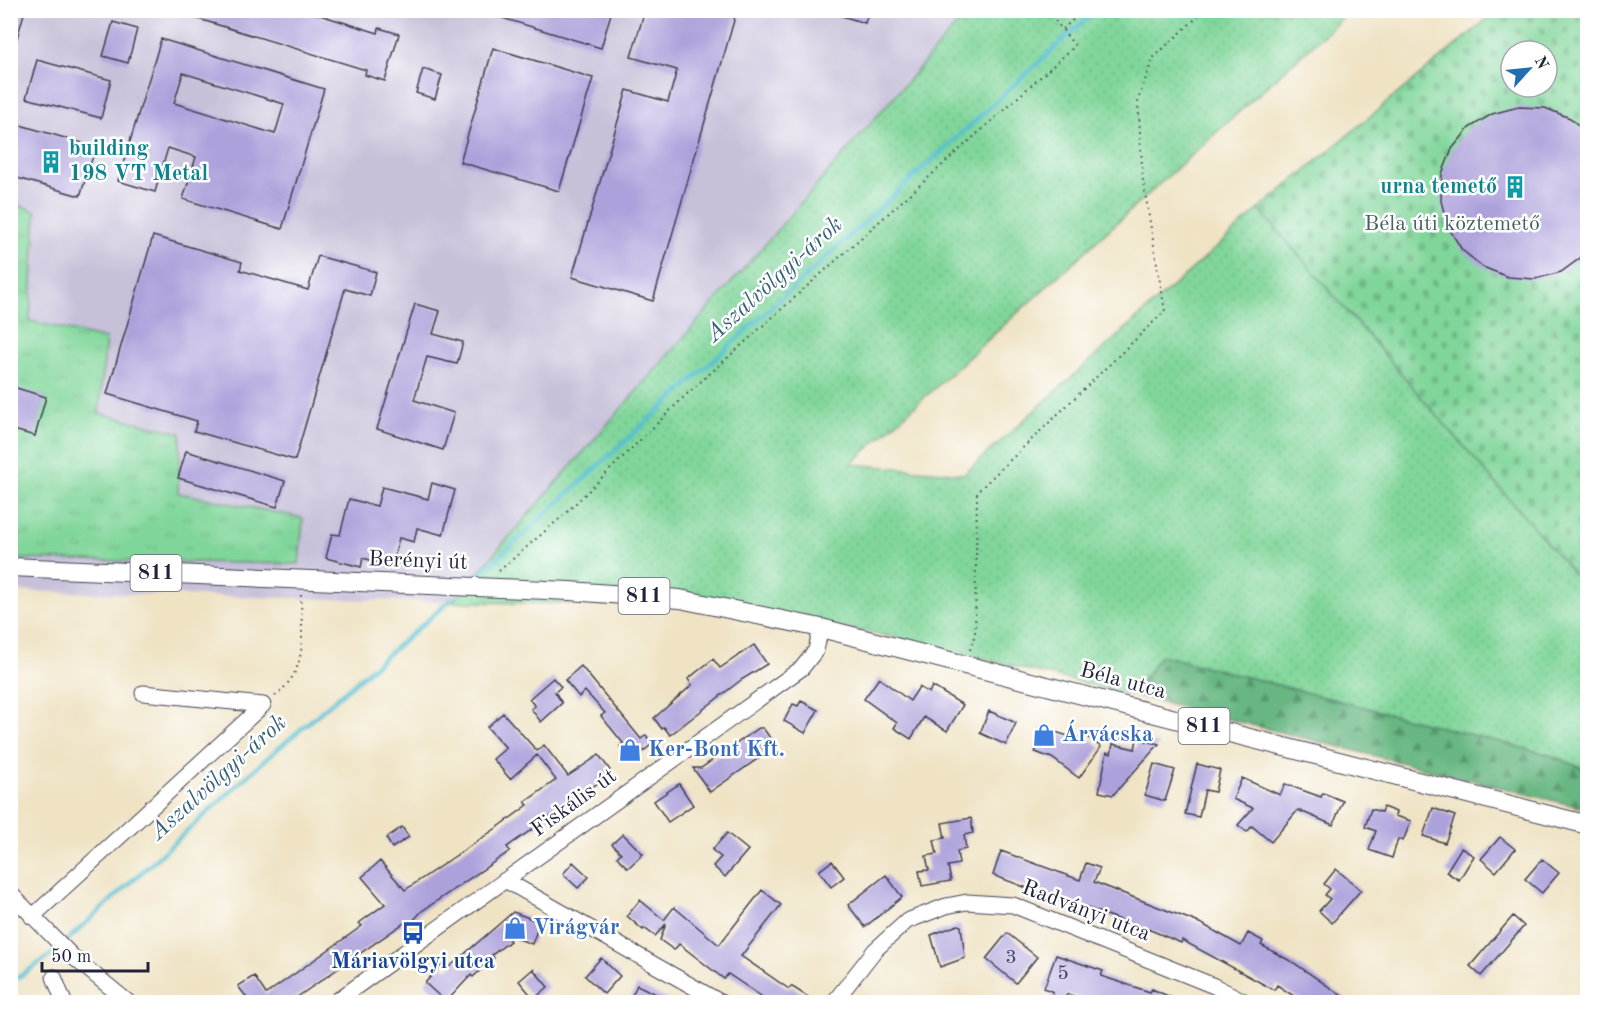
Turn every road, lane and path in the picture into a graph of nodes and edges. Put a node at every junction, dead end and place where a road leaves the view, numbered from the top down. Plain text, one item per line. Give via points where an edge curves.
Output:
1 (1047, 10) edge
2 (1083, 10) edge
3 (1205, 10) edge
4 (1064, 29) junction
5 (10, 567) edge
6 (301, 581) junction
7 (479, 588) junction
8 (820, 628) junction
9 (975, 634) dead end
10 (143, 693) dead end
11 (263, 705) junction
12 (1587, 825) edge
13 (505, 880) junction
14 (10, 893) edge
15 (32, 917) junction
16 (54, 977) dead end
17 (64, 1002) edge
18 (128, 1002) edge
19 (335, 1002) edge
20 (720, 1002) edge
21 (834, 1002) edge
22 (1246, 1002) edge

1 - 4 path
2 - 4 path
3 - 9 path via 1153,58 1138,100 1143,181 1164,311 977,492
4 - 7 path via 1075,46 687,394 566,513
5 - 6 main road, Berényi út / 811 via 239,575
6 - 7 main road, Berényi út / 811
6 - 11 path via 302,653 298,670 289,684
7 - 8 main road, Berényi út / 811 via 680,599
8 - 12 main road, Béla utca / 811
8 - 13 street, Fiskális út via 816,650 802,668
10 - 11 street
11 - 15 street
13 - 19 street, Fiskális út
13 - 20 street
14 - 15 street
15 - 18 street
16 - 17 street
21 - 22 street, Radványi utca via 874,950 907,921 967,902 1013,905

